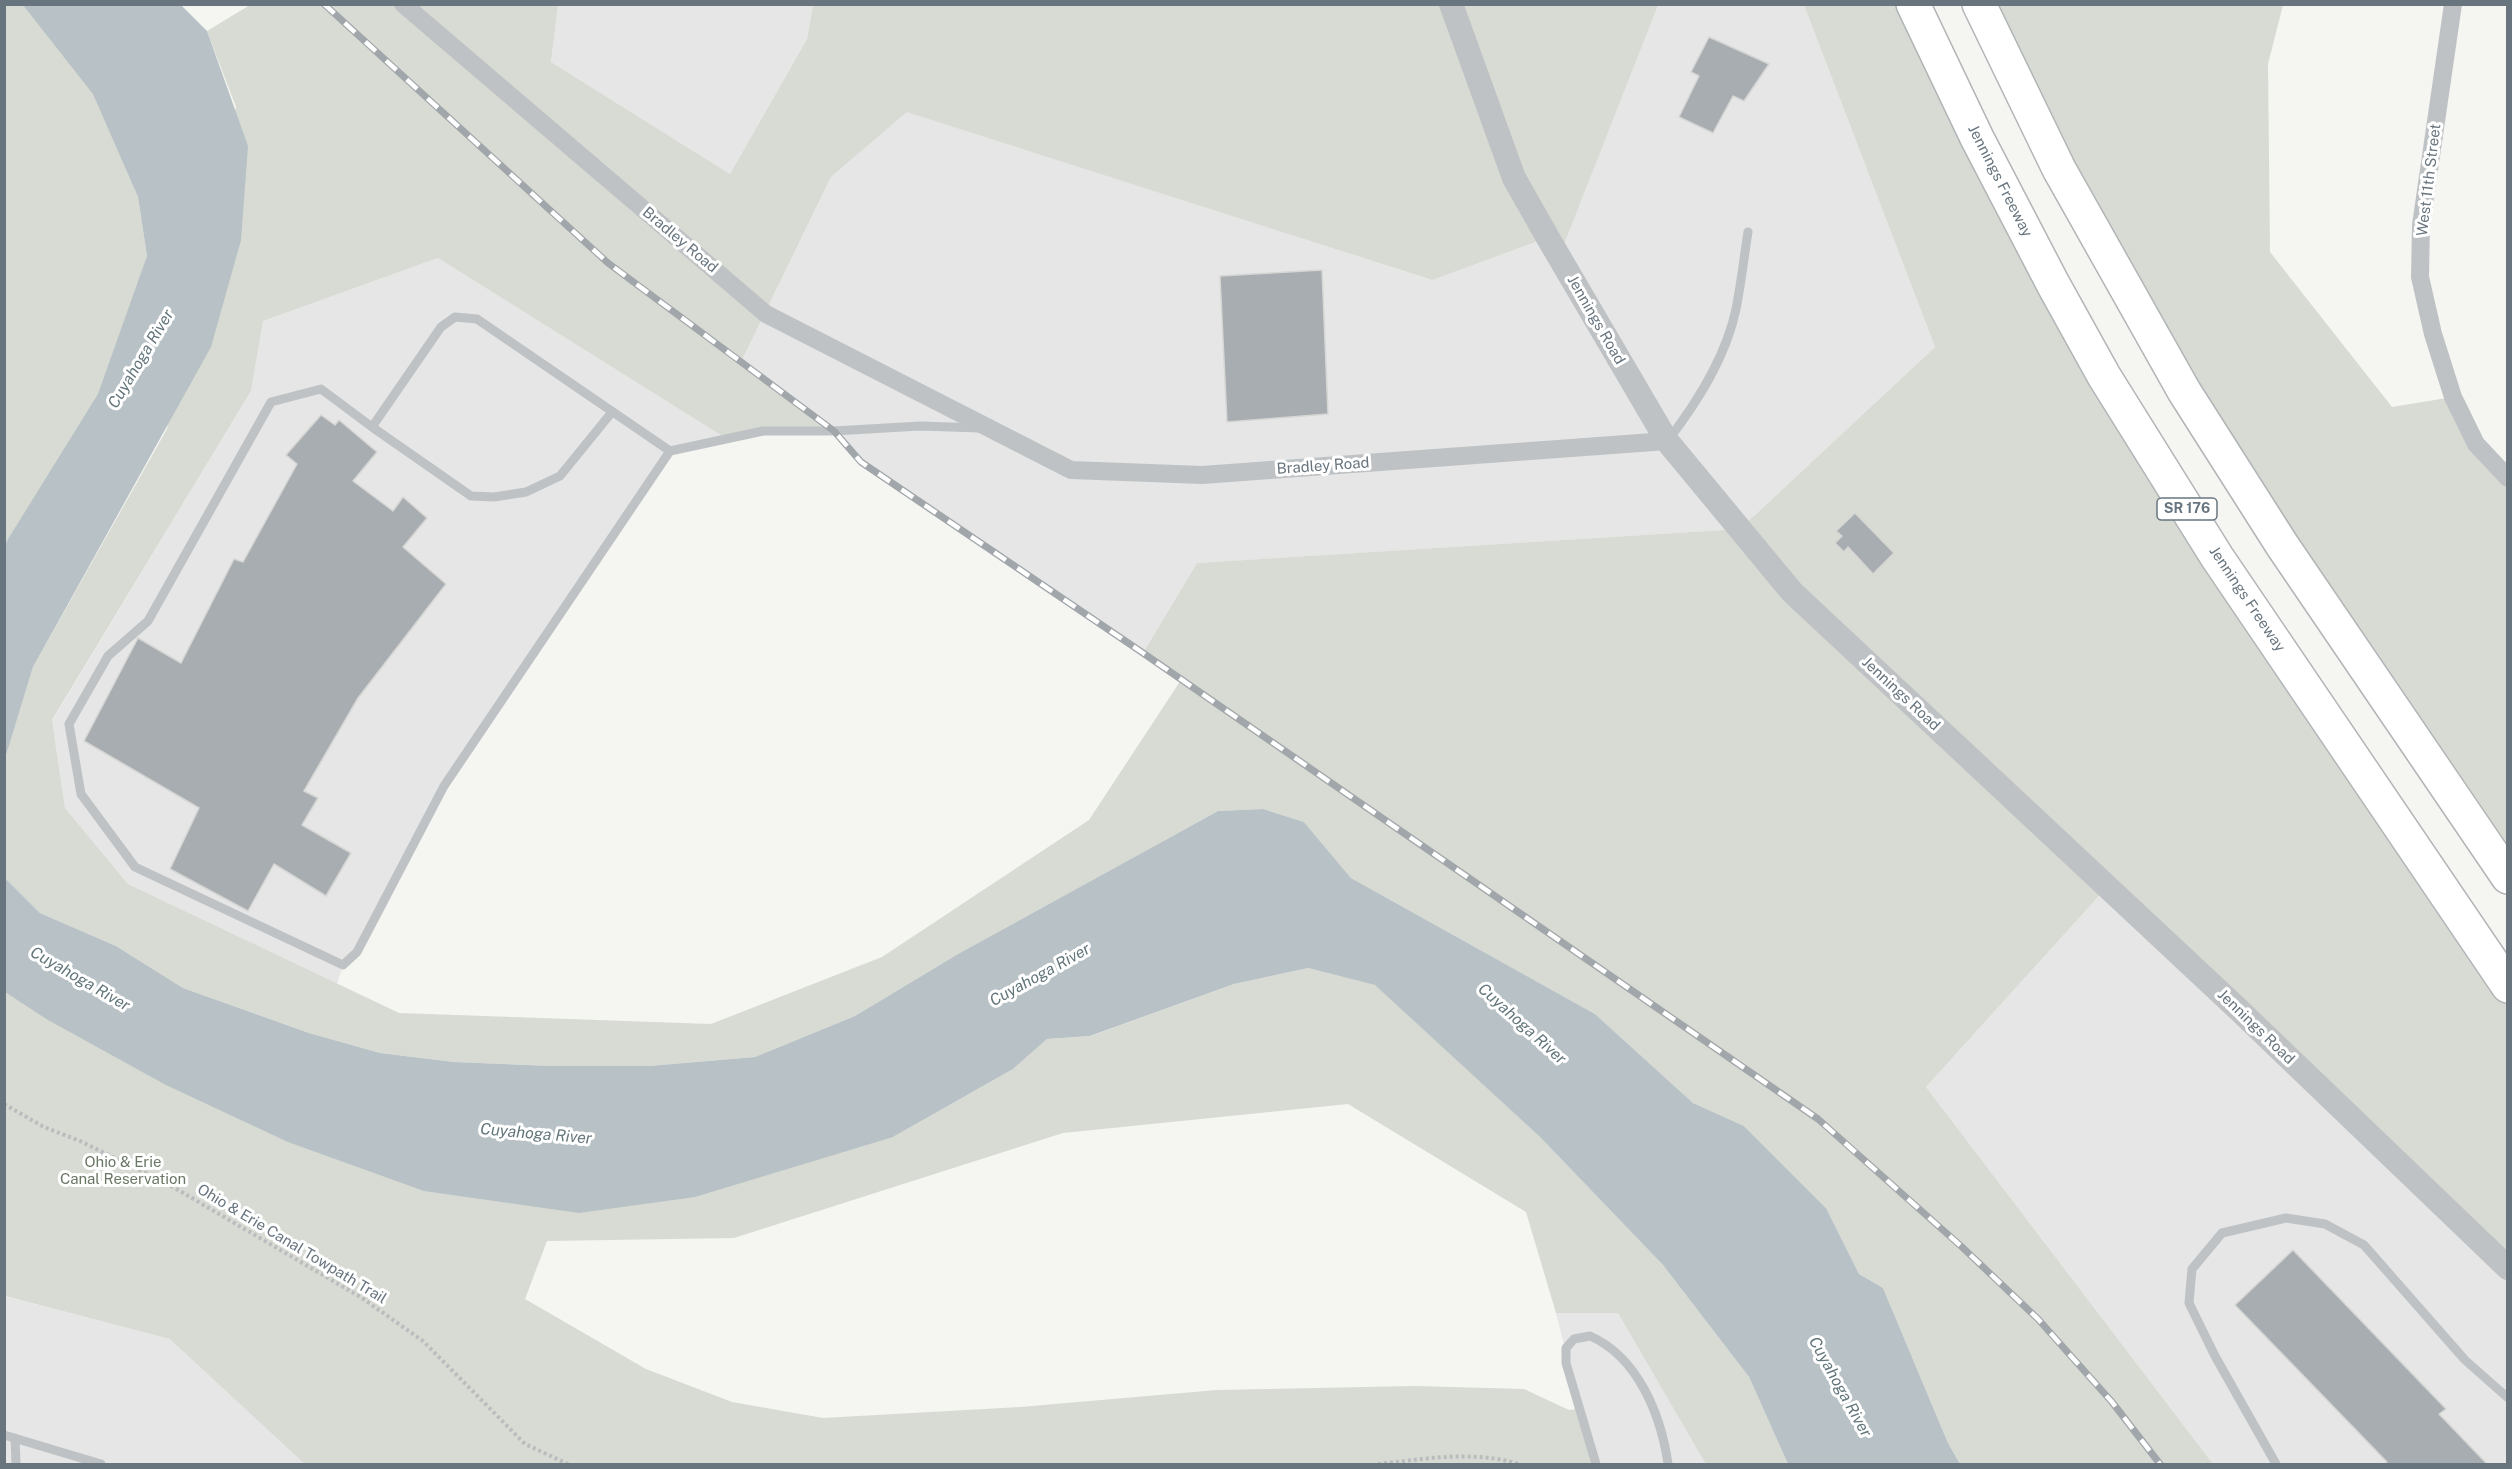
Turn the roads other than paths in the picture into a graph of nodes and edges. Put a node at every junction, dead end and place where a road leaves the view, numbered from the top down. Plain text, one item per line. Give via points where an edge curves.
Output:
1 (404, 4) edge
2 (1451, 4) edge
3 (1913, 4) edge
4 (1979, 4) edge
5 (2453, 4) edge
6 (1748, 232) dead end
7 (612, 412) junction
8 (372, 427) junction
9 (988, 428) junction
10 (1667, 441) junction
11 (670, 451) junction
12 (2508, 478) edge
13 (2508, 877) edge
14 (2508, 986) edge
15 (2508, 1268) edge
16 (2508, 1398) edge
17 (4, 1435) edge
18 (15, 1438) junction
19 (16, 1464) edge
20 (101, 1464) edge
21 (1596, 1464) edge
22 (1668, 1464) edge
23 (2276, 1464) edge

1 - 9 street, Bradley Road via 766,314
2 - 10 street, Jennings Road via 1514,178
3 - 14 highway, Jennings Freeway / SR 176 via 1977,138 2104,376 2217,557
4 - 13 highway via 2059,169 2184,392 2282,545
5 - 12 street, West 11th Street via 2421,225 2420,277 2453,397 2476,444
6 - 10 lane via 1735,311 1720,356 1695,404
7 - 8 lane via 560,476 526,492 494,497 471,496
7 - 8 lane via 477,319 455,317 441,327
7 - 11 lane
8 - 11 lane via 321,389 271,402 148,621 108,656 69,724 81,794 135,867 343,965 357,952 444,786
9 - 10 street, Bradley Road via 1071,471 1202,475
9 - 11 lane, Bradley Road via 763,431
10 - 15 street, Jennings Road via 1792,592 2231,1002
16 - 23 lane via 2464,1360 2364,1245 2325,1224 2286,1218 2222,1233 2192,1269 2189,1303
17 - 18 lane
18 - 19 lane
18 - 20 lane
21 - 22 lane via 1566,1356 1566,1348 1574,1339 1590,1336 1617,1351 1640,1379 1665,1444

